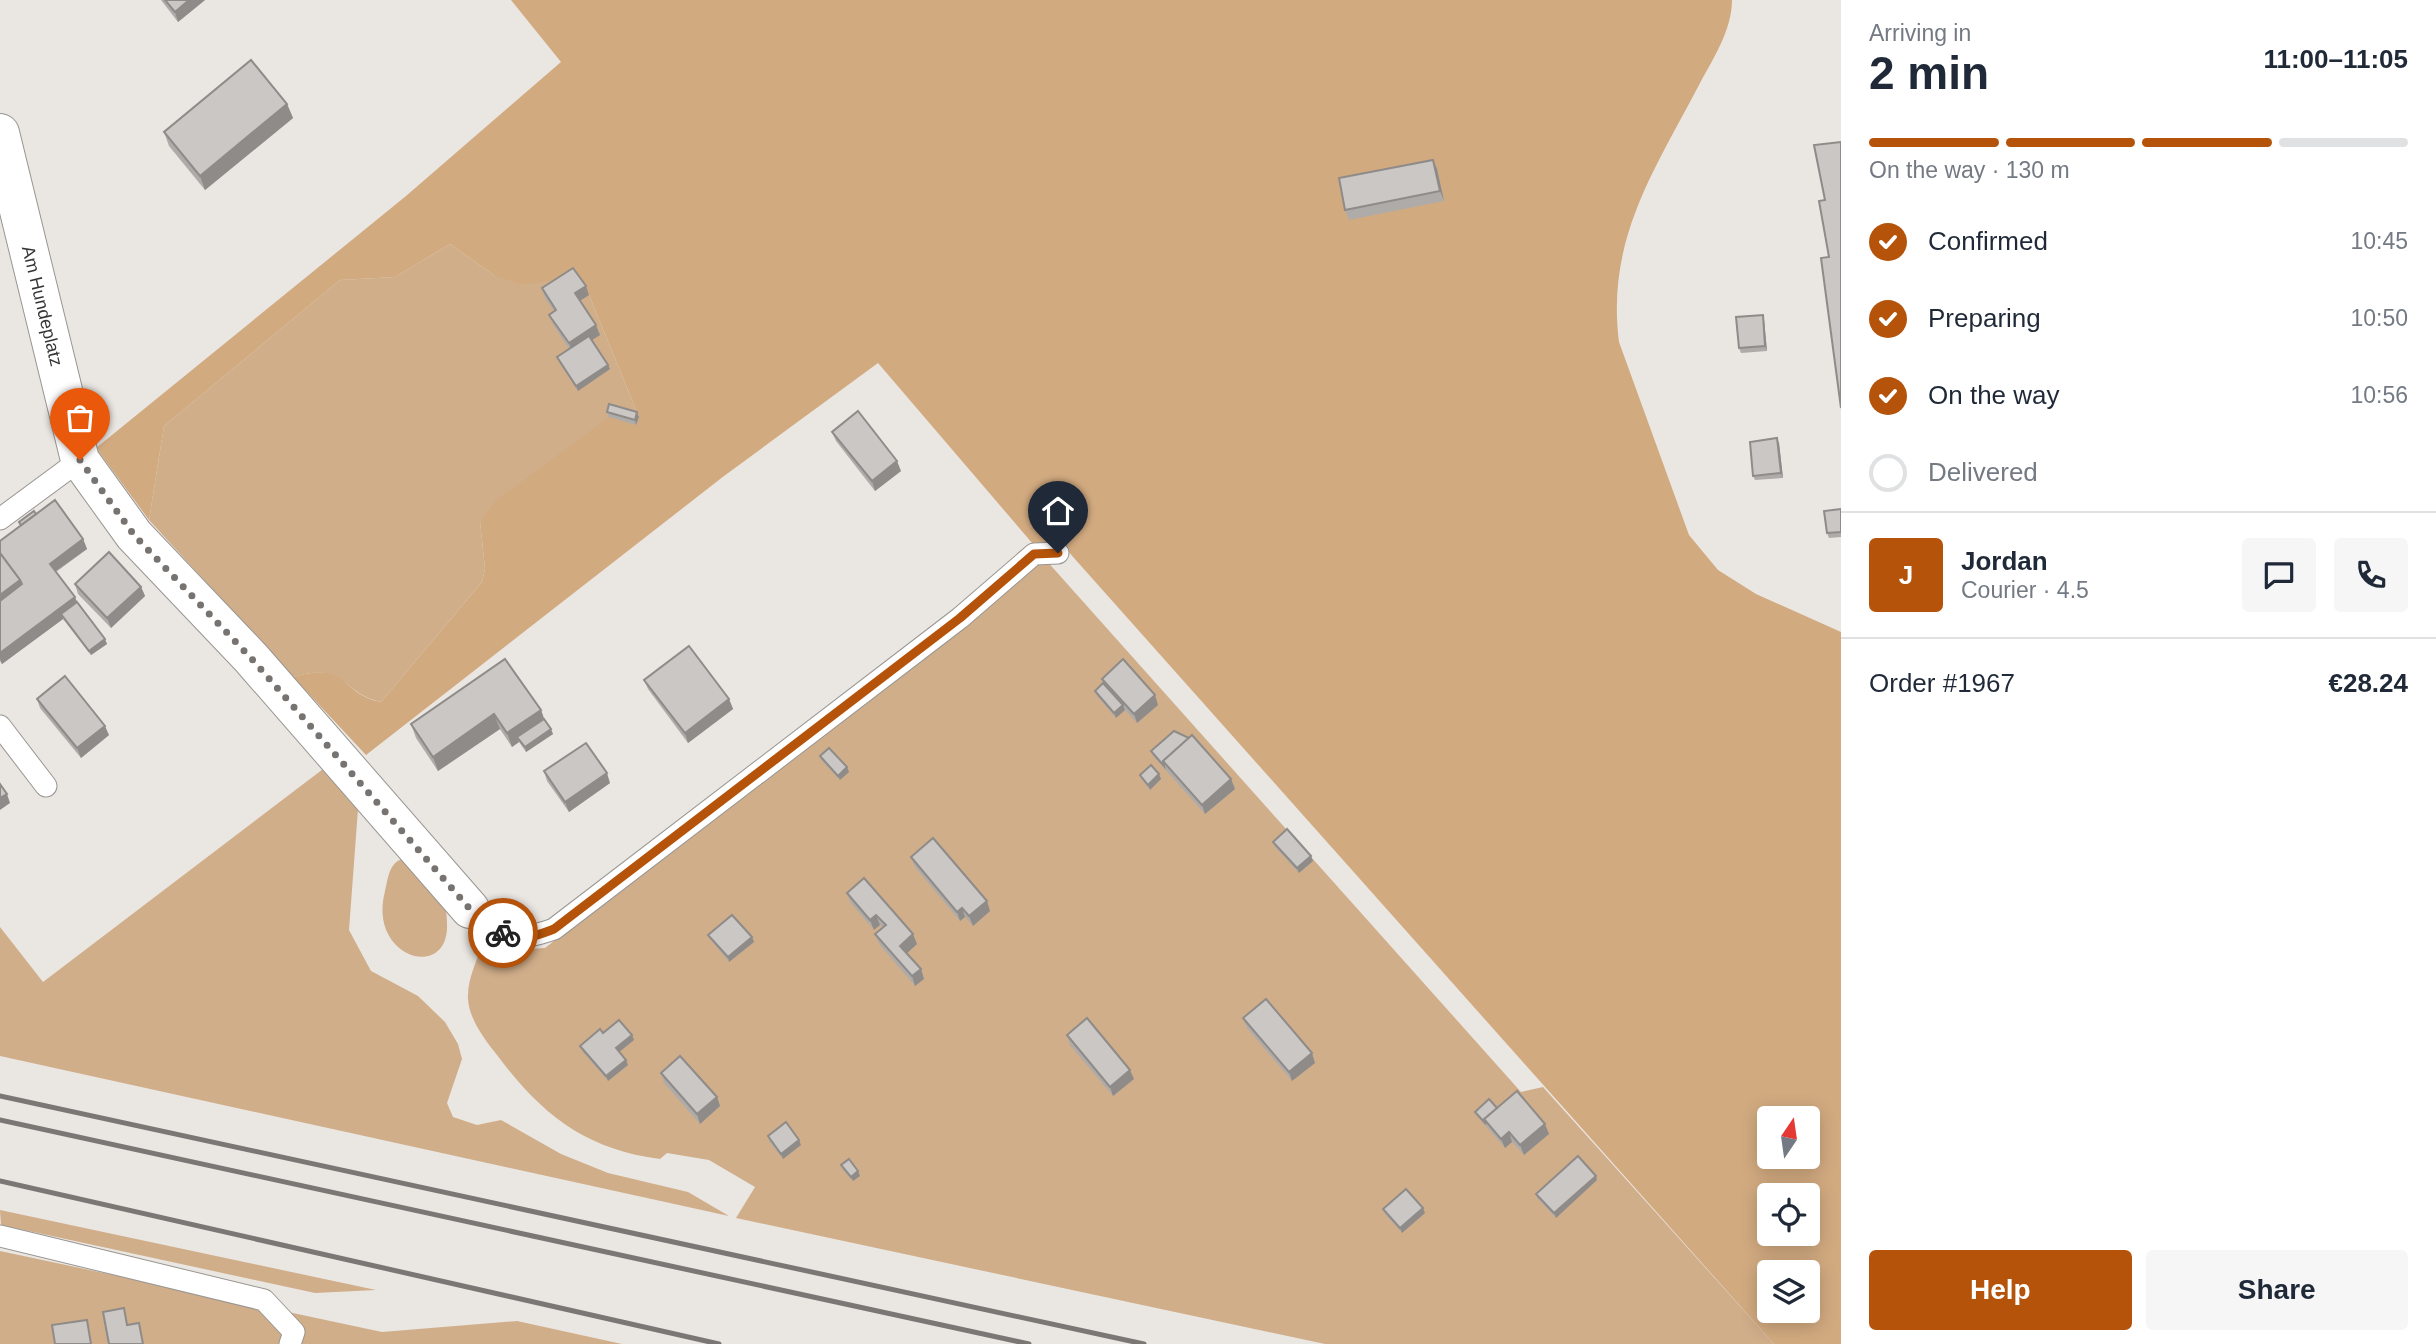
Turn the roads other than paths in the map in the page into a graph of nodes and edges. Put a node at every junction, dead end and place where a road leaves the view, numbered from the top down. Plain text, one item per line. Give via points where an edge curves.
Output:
1 (0, 133) edge
2 (80, 460) junction
3 (0, 519) edge
4 (1058, 553) dead end
5 (0, 726) edge
6 (46, 786) dead end
7 (470, 909) joint
8 (0, 1236) edge
9 (290, 1344) edge

1 - 2 street, Am Hundeplatz
2 - 3 lane
2 - 7 street, Am Hundeplatz via 134,535 251,658
4 - 7 lane, Am Hundeplatz via 1034,554 960,618 554,929 533,937 508,936
5 - 6 lane
8 - 9 lane via 264,1300 294,1332

